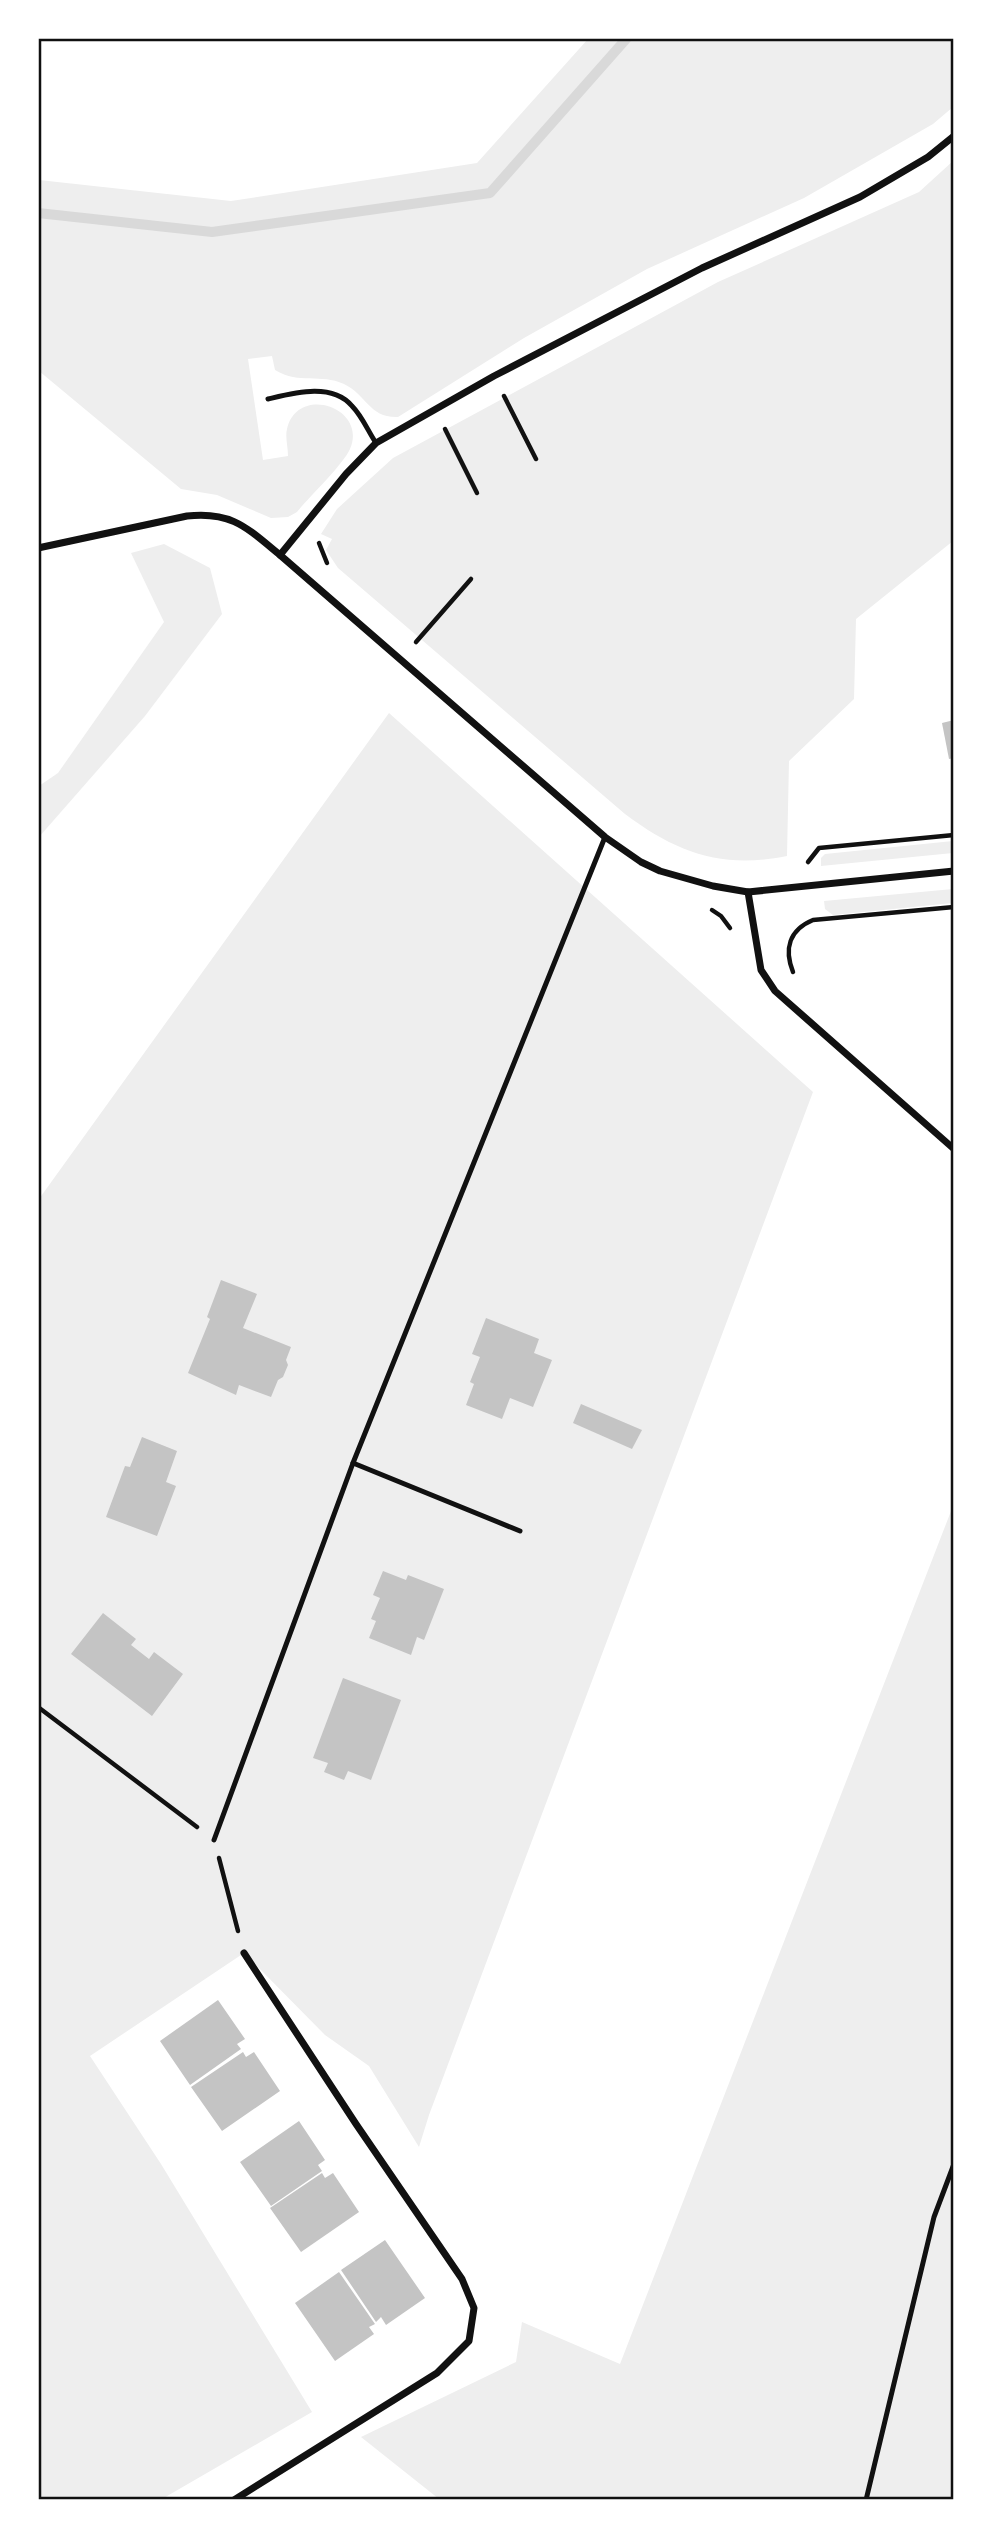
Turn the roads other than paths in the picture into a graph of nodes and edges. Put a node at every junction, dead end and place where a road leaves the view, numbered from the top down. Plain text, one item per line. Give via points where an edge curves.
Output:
1 (954, 136) edge
2 (268, 399) dead end
3 (376, 443) junction
4 (38, 548) edge
5 (280, 555) junction
6 (605, 837) junction
7 (954, 871) edge
8 (748, 892) junction
9 (954, 1149) edge
10 (353, 1463) junction
11 (520, 1531) dead end
12 (214, 1840) road end
13 (244, 1953) road end
14 (954, 2164) edge
15 (234, 2500) edge
16 (866, 2500) edge

1 - 3 street via 860,197 702,268
2 - 3 lane via 314,391 343,398
3 - 5 street
4 - 5 street via 207,514 235,521
5 - 6 street
6 - 8 street via 660,871
6 - 10 lane
7 - 8 street
8 - 9 street via 761,970 775,991
10 - 11 lane
10 - 12 lane
13 - 15 street via 462,2280 474,2308 469,2341 437,2373
14 - 16 lane via 934,2217

